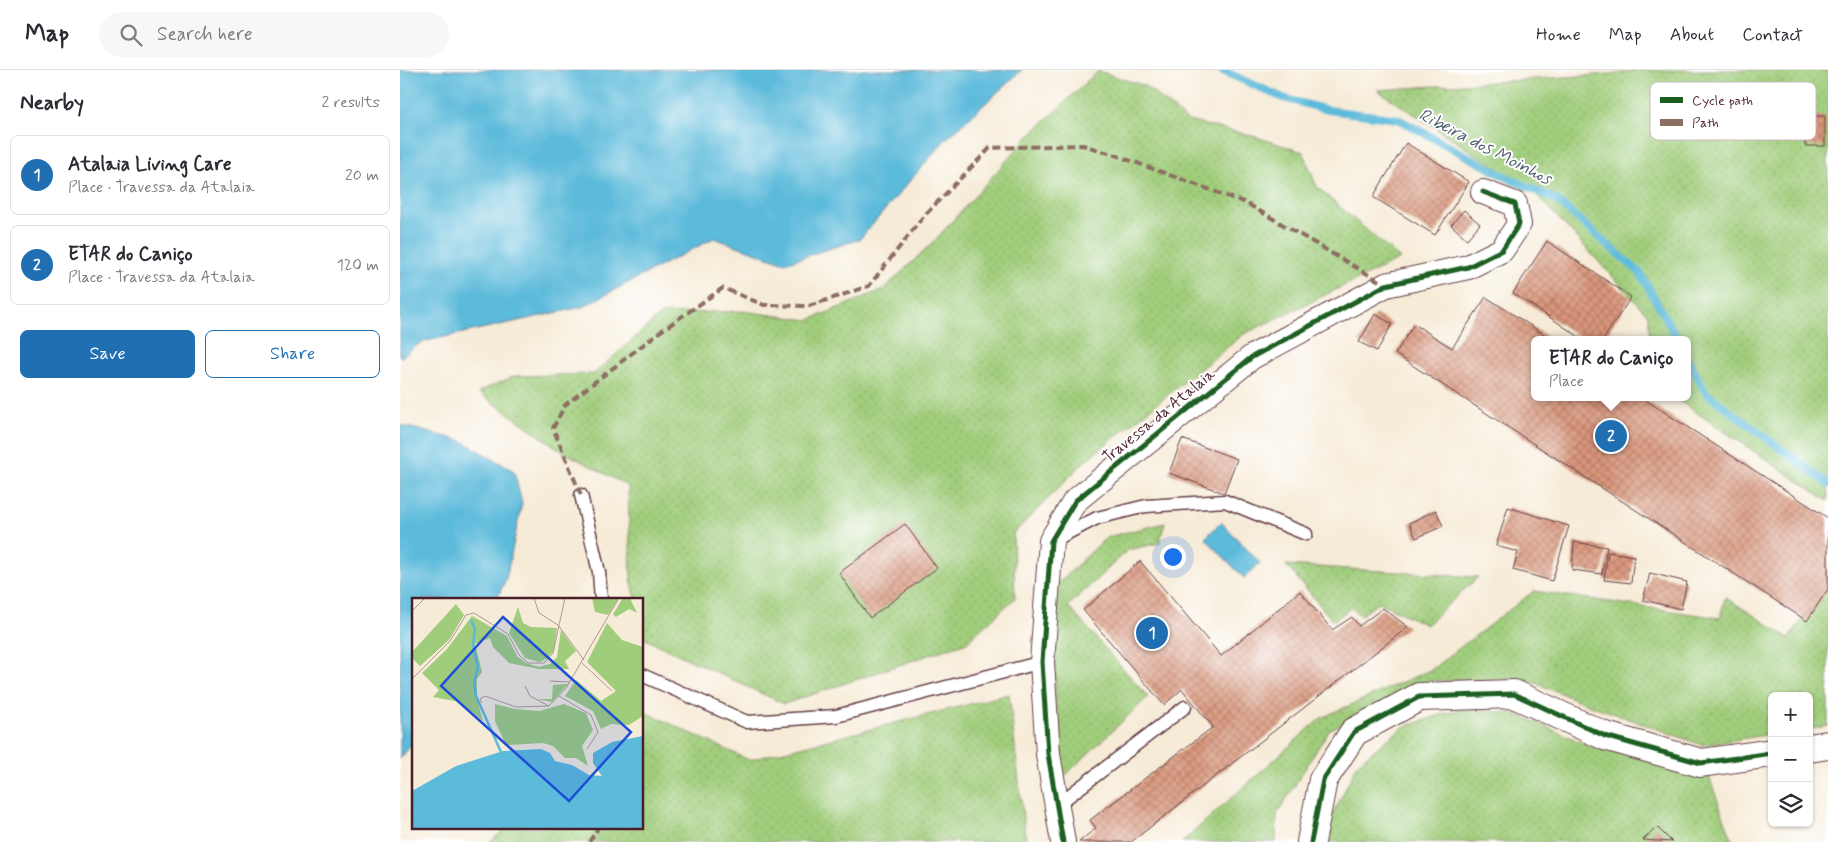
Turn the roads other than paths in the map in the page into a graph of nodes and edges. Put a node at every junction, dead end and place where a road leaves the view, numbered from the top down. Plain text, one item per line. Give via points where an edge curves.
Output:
1 (1483, 192) dead end
2 (581, 495) dead end
3 (1306, 534) dead end
4 (1051, 541) junction
5 (601, 598) edge
6 (1042, 662) junction
7 (644, 676) edge
8 (1185, 707) dead end
9 (1828, 745) edge
10 (1813, 747) edge
11 (1768, 754) edge
12 (1057, 804) junction
13 (1063, 842) edge
14 (1311, 842) edge

1 - 4 street, Travessa da Atalaia via 1515,204 1519,224 1502,250 1468,267 1386,286 1252,357 1075,501
2 - 5 lane via 599,572
3 - 4 lane via 1225,501 1146,506 1097,518
4 - 6 street, Travessa da Atalaia
6 - 7 lane via 836,716 747,722
6 - 12 street, Travessa da Atalaia via 1048,754
8 - 12 lane
9 - 10 street
11 - 14 street via 1701,763 1605,736 1514,694 1419,697 1354,732 1323,780
12 - 13 street, Travessa da Atalaia

